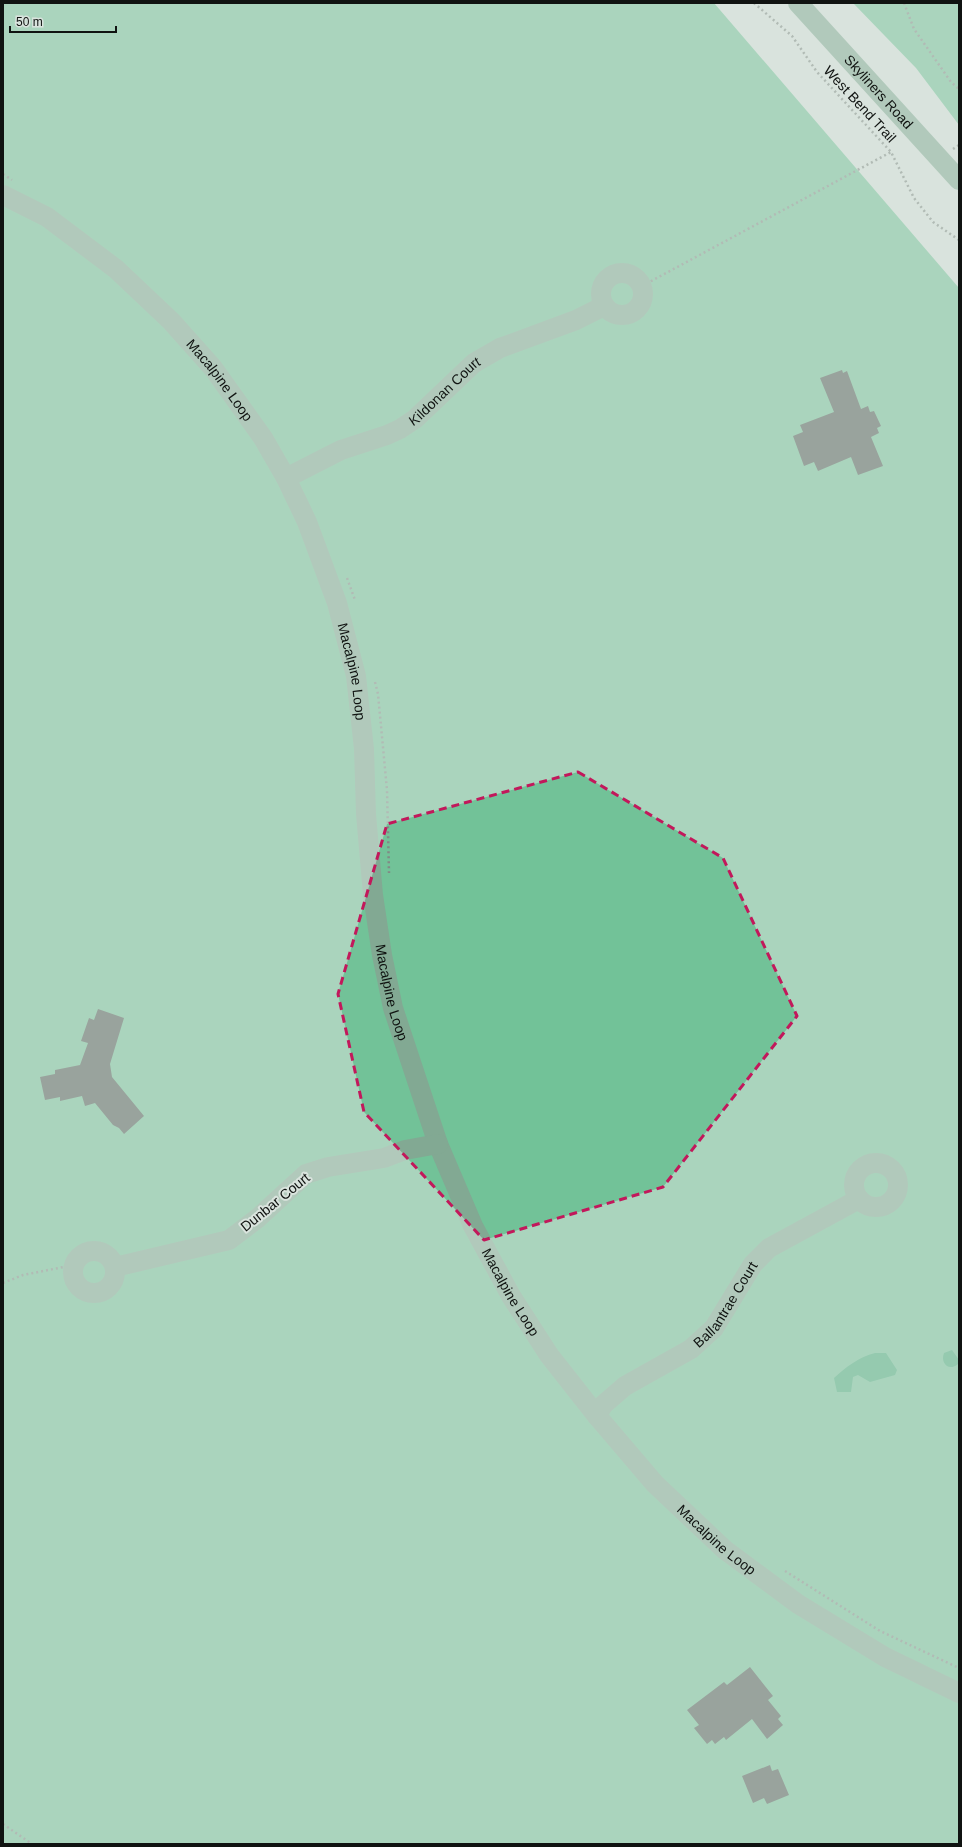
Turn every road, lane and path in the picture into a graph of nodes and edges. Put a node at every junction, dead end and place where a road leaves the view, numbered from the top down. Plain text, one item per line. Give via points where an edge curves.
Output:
1 (754, 3) edge
2 (798, 3) edge
3 (904, 3) edge
4 (959, 89) edge
5 (891, 152) junction
6 (3, 174) edge
7 (957, 174) edge
8 (8, 188) edge
9 (959, 240) edge
10 (642, 286) junction
11 (604, 306) junction
12 (286, 478) junction
13 (344, 571) dead end
14 (357, 607) dead end
15 (374, 680) dead end
16 (390, 879) dead end
17 (438, 1144) junction
18 (859, 1199) dead end
19 (74, 1265) junction
20 (115, 1267) junction
21 (3, 1283) edge
22 (597, 1416) junction
23 (780, 1568) dead end
24 (959, 1668) edge
25 (959, 1693) edge
26 (3, 1824) edge
27 (32, 1844) edge

1 - 5 path, West Bend Trail via 792,36 817,72
2 - 7 street, Skyliners Road
3 - 4 path via 914,29 951,82
5 - 9 path, West Bend Trail via 914,198 933,222
5 - 10 path
6 - 8 path
8 - 12 street, Macalpine Loop via 116,269 171,321 213,368 263,438
10 - 11 street via 642,301 630,314 612,313
10 - 11 street via 638,279 630,274 613,274 602,286
11 - 12 street, Kildonan Court via 576,320 500,348 474,363 400,429 341,450
12 - 17 street, Macalpine Loop via 307,522 337,603 356,676 364,749 366,814 373,895 382,955 393,1008
13 - 14 path
15 - 16 path via 378,694 386,790
17 - 20 street, Dunbar Court via 306,1174 258,1218 229,1240
17 - 22 street, Macalpine Loop via 473,1226 511,1296 549,1355
18 - 22 street, Ballantrae Court via 768,1248 752,1264 714,1328 691,1349 625,1386 603,1405
19 - 20 street via 82,1255 94,1250 110,1257
19 - 20 street via 72,1274 76,1284 84,1291 92,1293 102,1292 109,1287 114,1279
19 - 21 path via 23,1275
22 - 25 street, Macalpine Loop via 655,1484 725,1550 804,1608 884,1657
23 - 24 path via 880,1631
26 - 27 path

